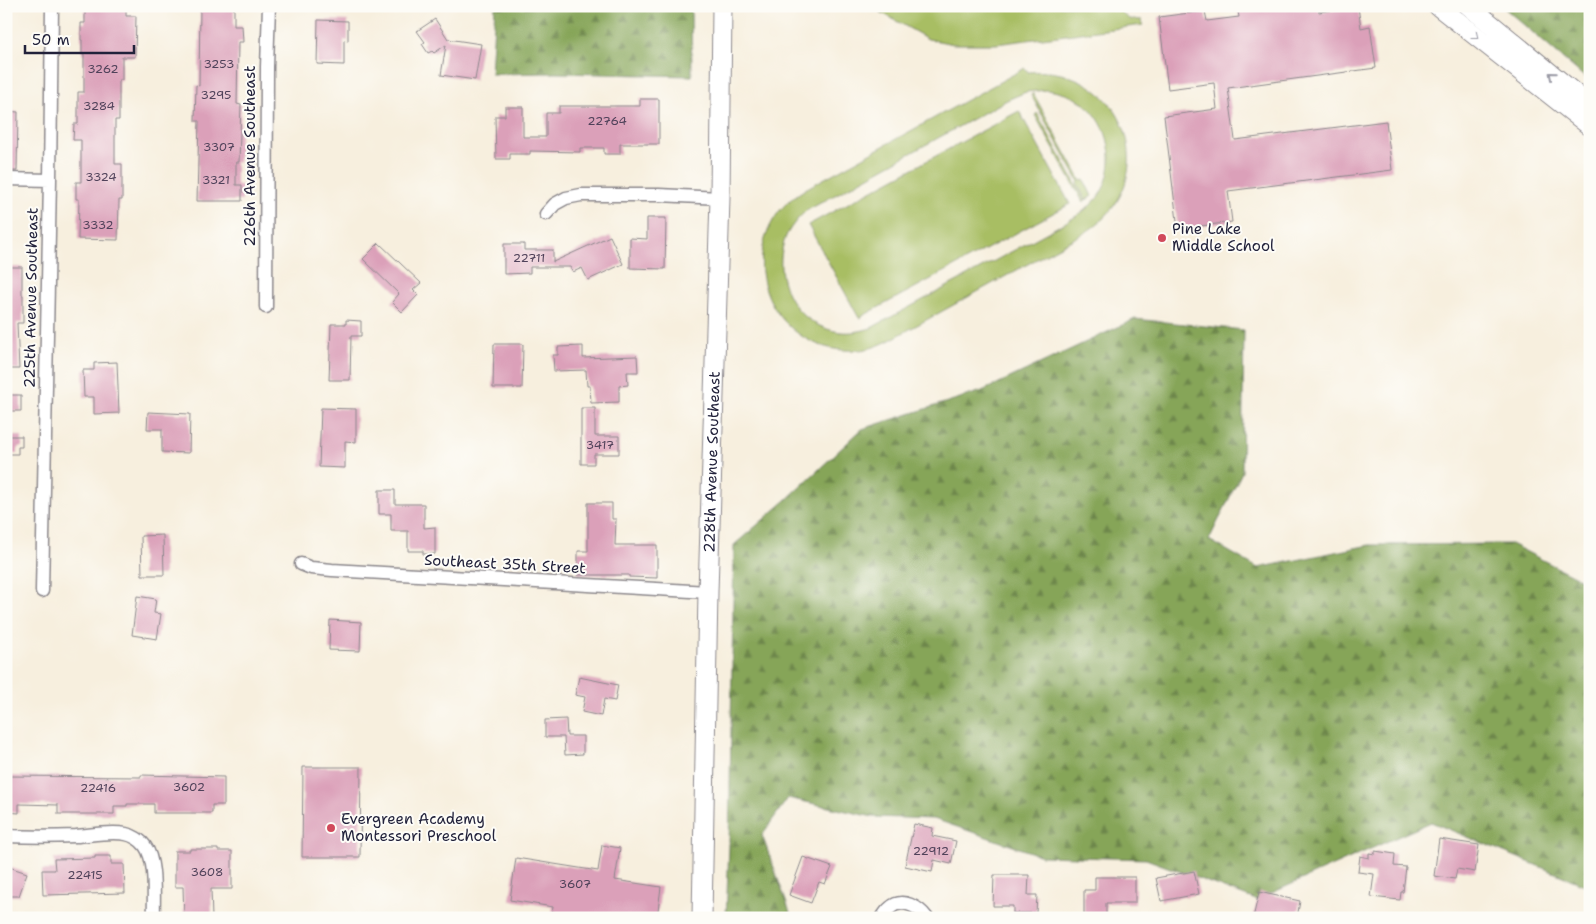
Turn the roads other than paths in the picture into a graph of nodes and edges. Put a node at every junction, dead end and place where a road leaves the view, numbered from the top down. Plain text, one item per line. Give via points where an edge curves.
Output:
1 (52, 6) edge
2 (269, 6) edge
3 (722, 6) edge
4 (1438, 6) edge
5 (1469, 6) edge
6 (1590, 106) edge
7 (1590, 126) edge
8 (6, 179) edge
9 (50, 180) junction
10 (720, 198) junction
11 (546, 214) dead end
12 (266, 307) dead end
13 (301, 564) dead end
14 (42, 591) dead end
15 (708, 592) junction
16 (6, 836) edge
17 (154, 918) edge
18 (702, 918) edge
19 (882, 918) edge
20 (927, 918) edge

1 - 9 street, 225th Avenue Southeast
2 - 12 street, 226th Avenue Southeast
3 - 10 main road, 228th Avenue Southeast
4 -> 7 main road
6 -> 5 main road
8 - 9 street
9 - 14 street, 225th Avenue Southeast
10 - 11 street via 581,194 555,204
10 - 15 main road, 228th Avenue Southeast
13 - 15 street, Southeast 35th Street via 332,570
15 - 18 main road, 228th Avenue Southeast
16 - 17 street via 46,838 111,833 134,837 145,845 150,858
19 - 20 street via 891,907 907,904 916,907

